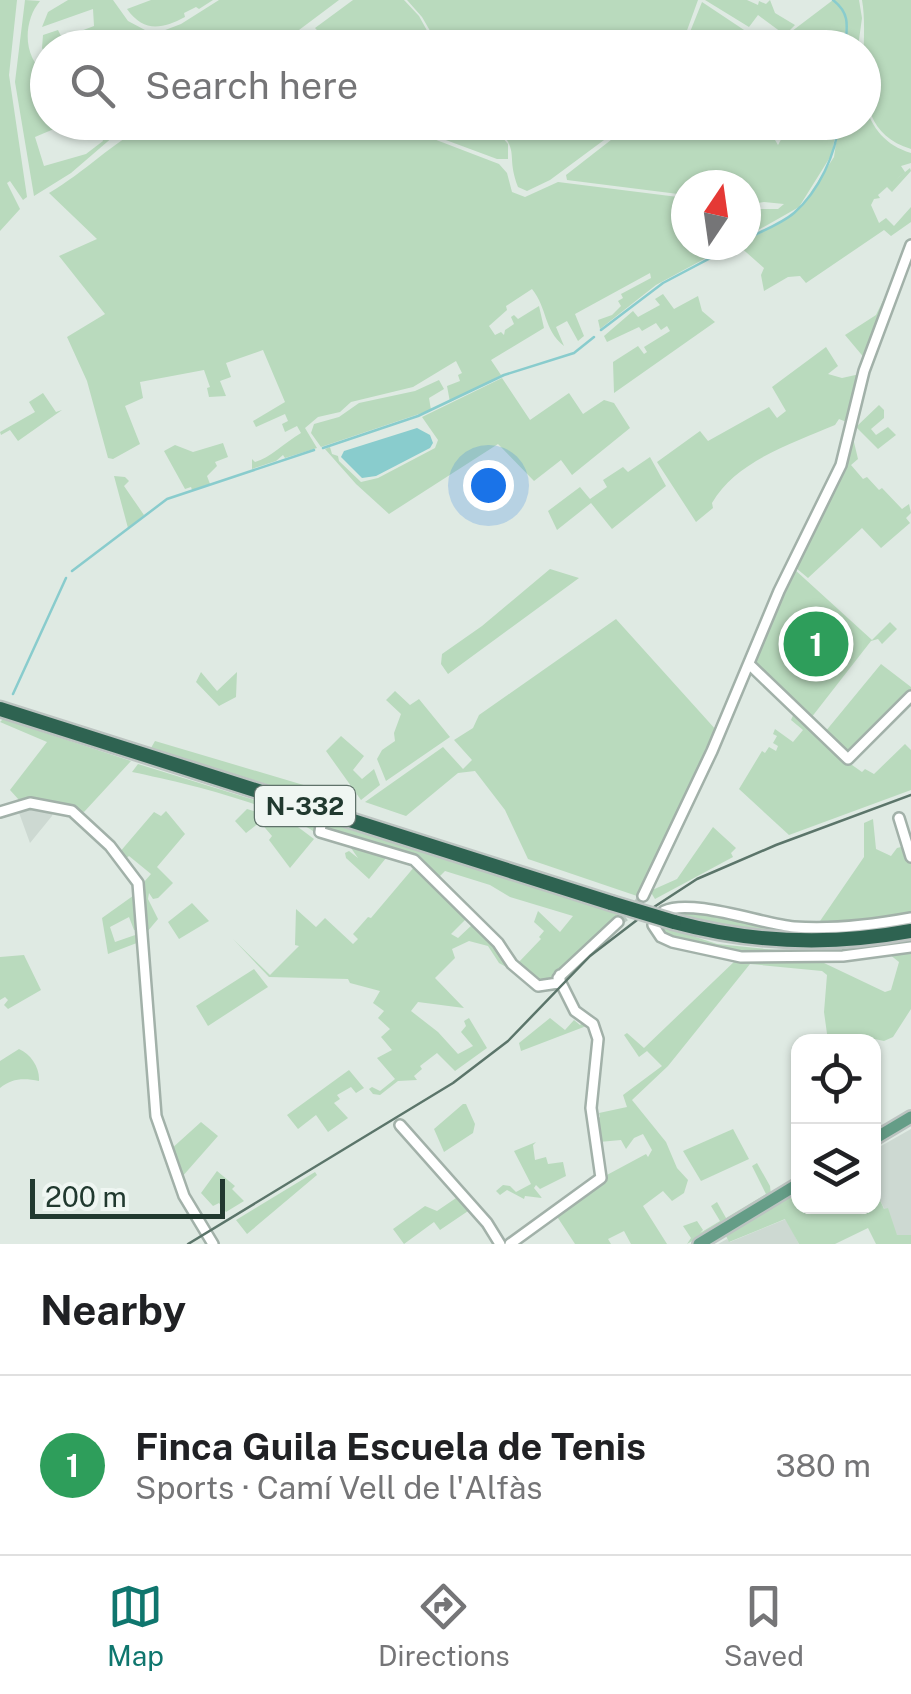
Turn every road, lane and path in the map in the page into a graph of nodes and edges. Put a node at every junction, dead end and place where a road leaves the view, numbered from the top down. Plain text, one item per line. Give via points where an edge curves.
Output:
1 (911, 245) edge
2 (749, 664) junction
3 (911, 696) edge
4 (0, 709) edge
5 (0, 812) edge
6 (899, 818) dead end
7 (321, 829) dead end
8 (911, 857) edge
9 (642, 896) tunnel mouth
10 (669, 917) junction
11 (911, 918) edge
12 (618, 922) tunnel mouth
13 (654, 925) dead end
14 (907, 932) edge
15 (911, 947) edge
16 (558, 981) junction
17 (911, 1116) edge
18 (400, 1125) dead end
19 (881, 1135) edge
20 (791, 1188) edge
21 (213, 1244) edge
22 (500, 1244) edge
23 (510, 1244) edge
24 (700, 1244) edge

1 - 2 street via 864,371 842,464
2 - 3 street via 848,759
2 - 9 street
4 - 10 highway, N-332, bridge
5 - 21 street via 30,804 72,811 138,883 156,1116 184,1196
6 - 8 street
7 - 16 street via 414,860 538,986
10 - 11 street via 683,907 804,927
10 - 14 highway, N-332 via 732,935 789,941
12 - 16 street
13 - 15 street via 672,942 740,957 843,956
16 - 23 street via 598,1039 592,1108 601,1178
17 - 19 main road
18 - 22 street
20 - 24 main road

